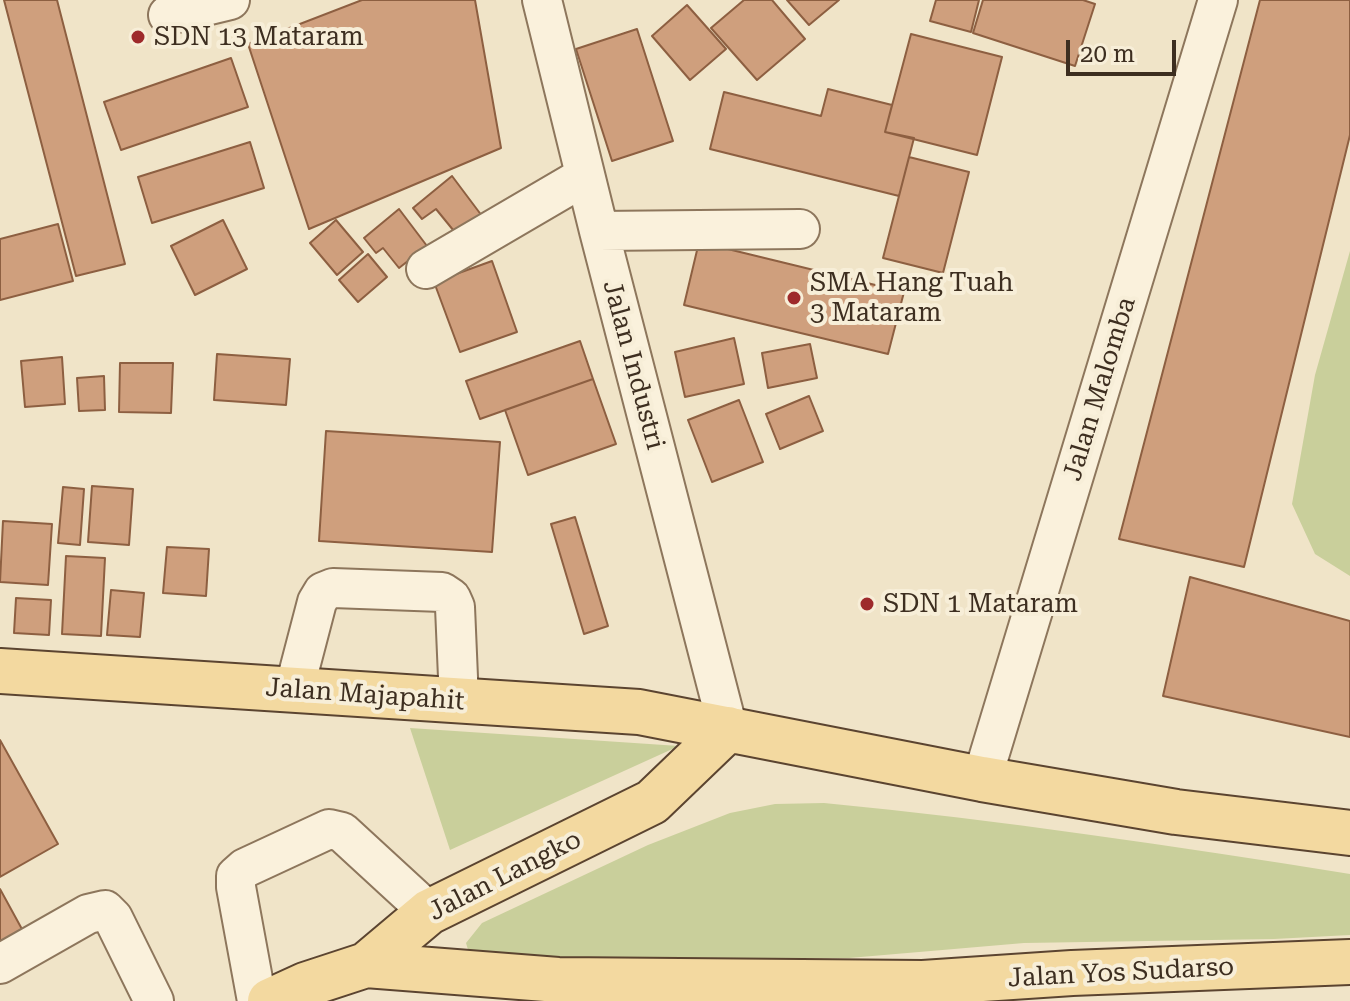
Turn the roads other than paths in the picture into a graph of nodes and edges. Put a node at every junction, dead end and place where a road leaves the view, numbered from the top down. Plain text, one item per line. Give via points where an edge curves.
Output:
1 (230, 0) edge
2 (542, 0) edge
3 (1218, 0) edge
4 (168, 15) dead end
5 (585, 176) junction
6 (800, 229) dead end
7 (599, 231) junction
8 (426, 269) dead end
9 (0, 671) edge
10 (294, 690) junction
11 (459, 701) junction
12 (728, 729) junction
13 (982, 779) junction
14 (1350, 833) edge
15 (429, 912) junction
16 (1350, 962) edge
17 (0, 964) edge
18 (366, 965) junction
19 (296, 996) edge
20 (154, 1001) edge
21 (257, 1001) edge

1 - 4 street
2 - 5 street, Jalan Industri
3 - 13 street, Jalan Malomba
5 - 7 street, Jalan Industri
5 - 8 street
6 - 7 street via 669,221
7 - 12 street, Jalan Industri
9 - 10 main road, Jalan Majapahit
10 - 11 main road, Jalan Majapahit
10 - 11 street via 323,592 442,592 455,607
11 - 12 main road, Jalan Majapahit via 639,712
12 - 13 main road
12 - 15 main road, Jalan Langko via 652,802
13 - 14 main road via 1176,812
15 - 18 main road, Jalan Langko
15 - 21 street via 342,832 329,829 245,868 236,876 236,887
16 - 18 main road, Jalan Yos Sudarso via 923,983 558,980
17 - 20 street via 88,914 105,910
18 - 19 main road, Jalan Langko

